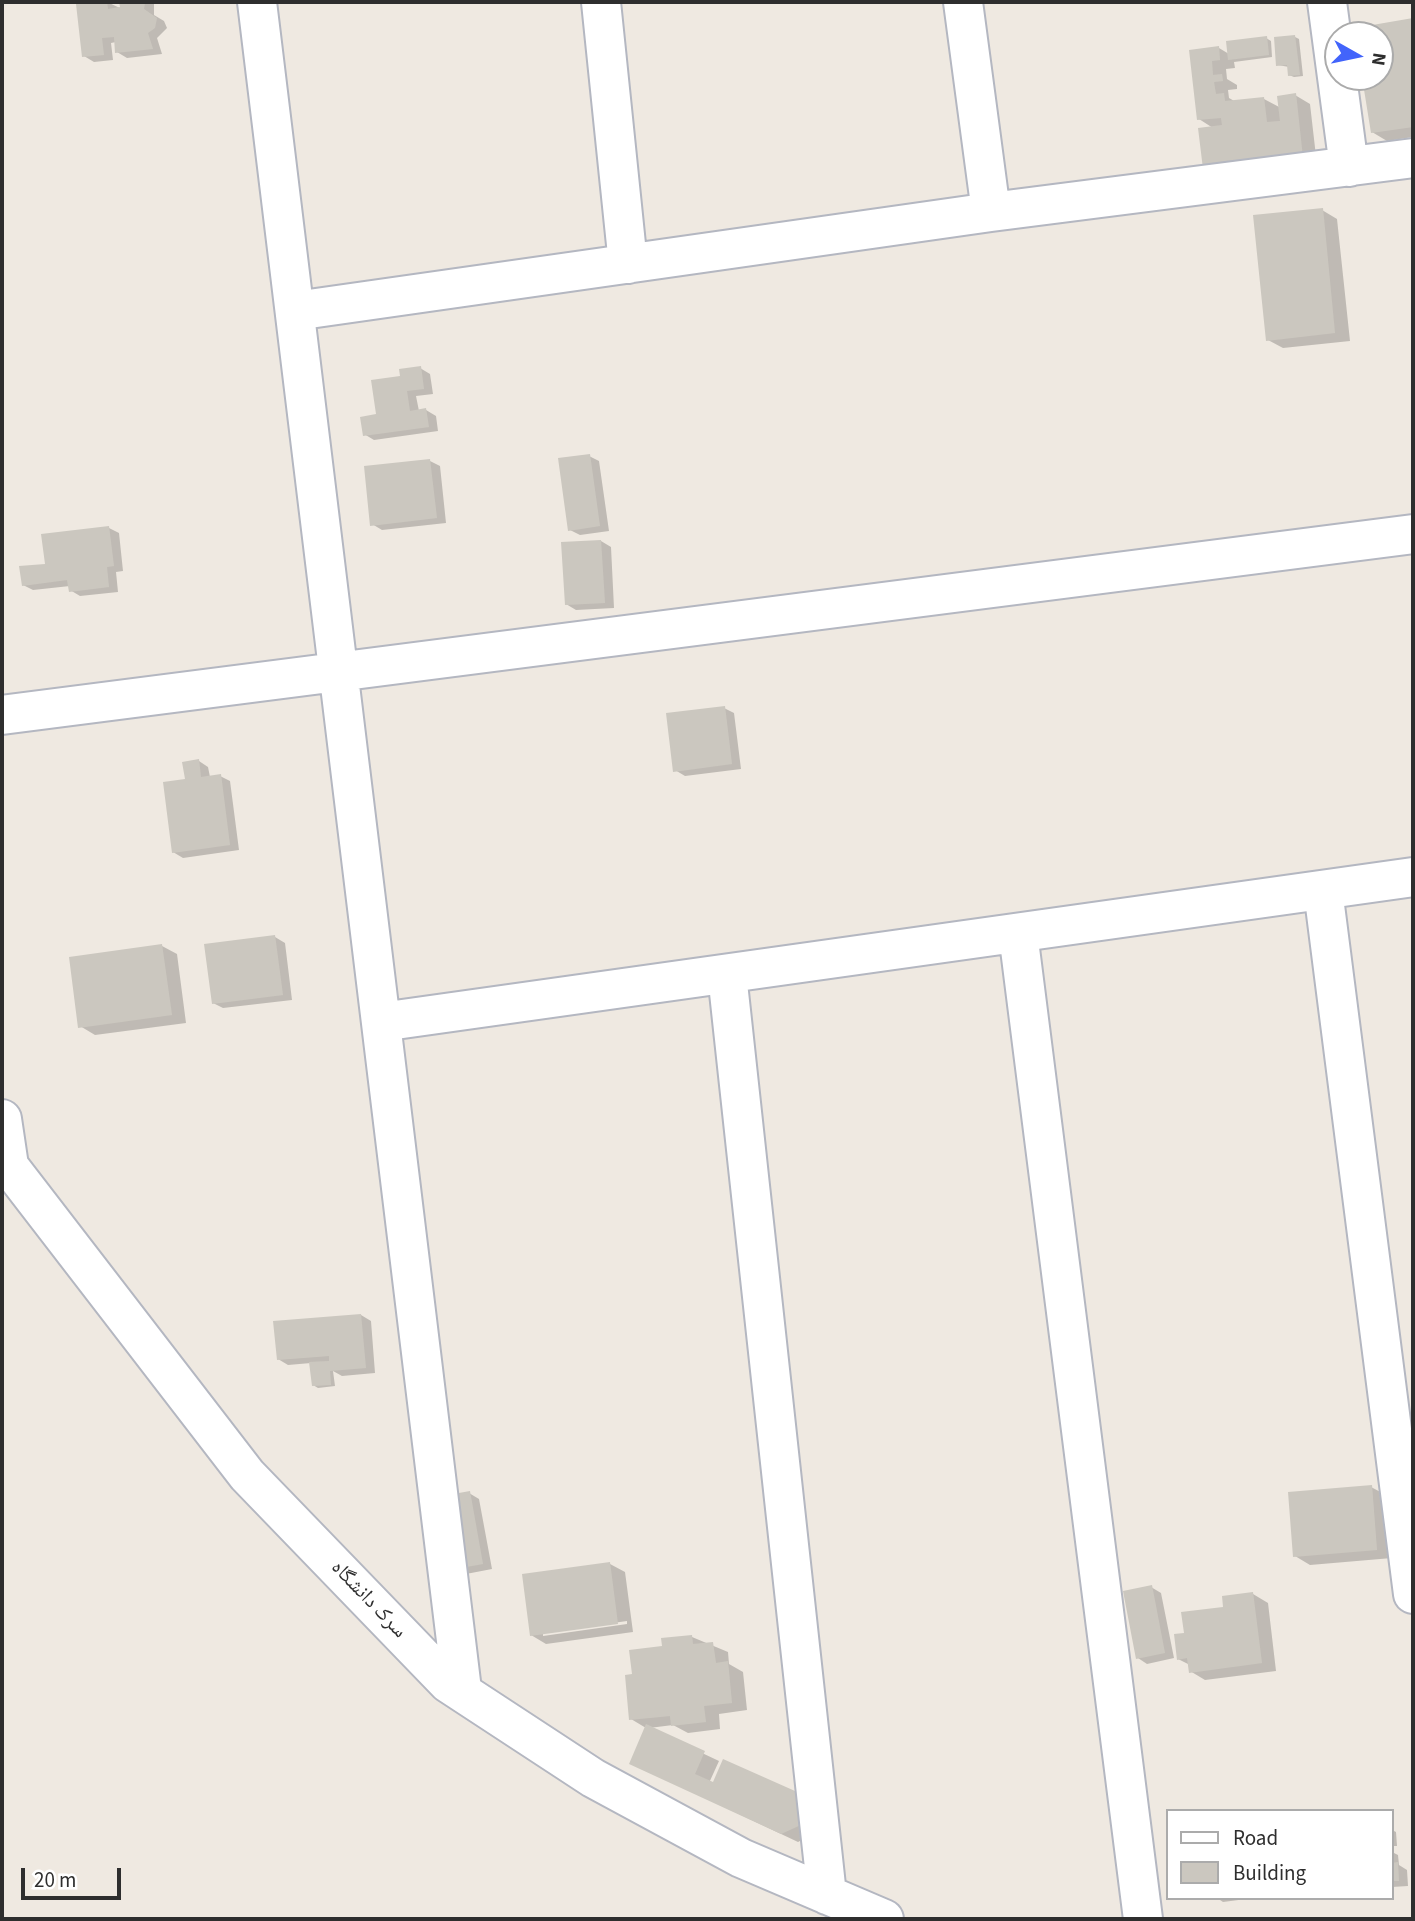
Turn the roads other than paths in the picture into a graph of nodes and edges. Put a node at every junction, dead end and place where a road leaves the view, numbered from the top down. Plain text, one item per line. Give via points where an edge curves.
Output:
1 (257, 2) edge
2 (601, 2) edge
3 (963, 2) edge
4 (1328, 2) edge
5 (1413, 158) edge
6 (1349, 167) junction
7 (991, 212) junction
8 (628, 264) junction
9 (295, 311) junction
10 (1413, 534) edge
11 (338, 671) junction
12 (2, 715) edge
13 (1413, 877) edge
14 (1323, 890) junction
15 (1018, 933) junction
16 (727, 974) junction
17 (381, 1022) junction
18 (2, 1119) edge
19 (1413, 1594) edge
20 (462, 1690) junction
21 (827, 1895) junction
22 (884, 1919) edge
23 (1143, 1919) edge

1 - 9 street
2 - 8 street
3 - 7 street
4 - 6 street
5 - 6 street
6 - 7 street
7 - 8 street
8 - 9 street
9 - 11 street
10 - 11 street
11 - 12 street
11 - 17 street
13 - 14 street
14 - 15 street
14 - 19 street
15 - 16 street
15 - 23 street
16 - 17 street
16 - 21 street
17 - 20 street
18 - 20 street, سرک دانشگاه via 9,1166 247,1475 448,1683
20 - 21 street, سرک دانشگاه via 593,1778 741,1858
21 - 22 street, سرک دانشگاه

